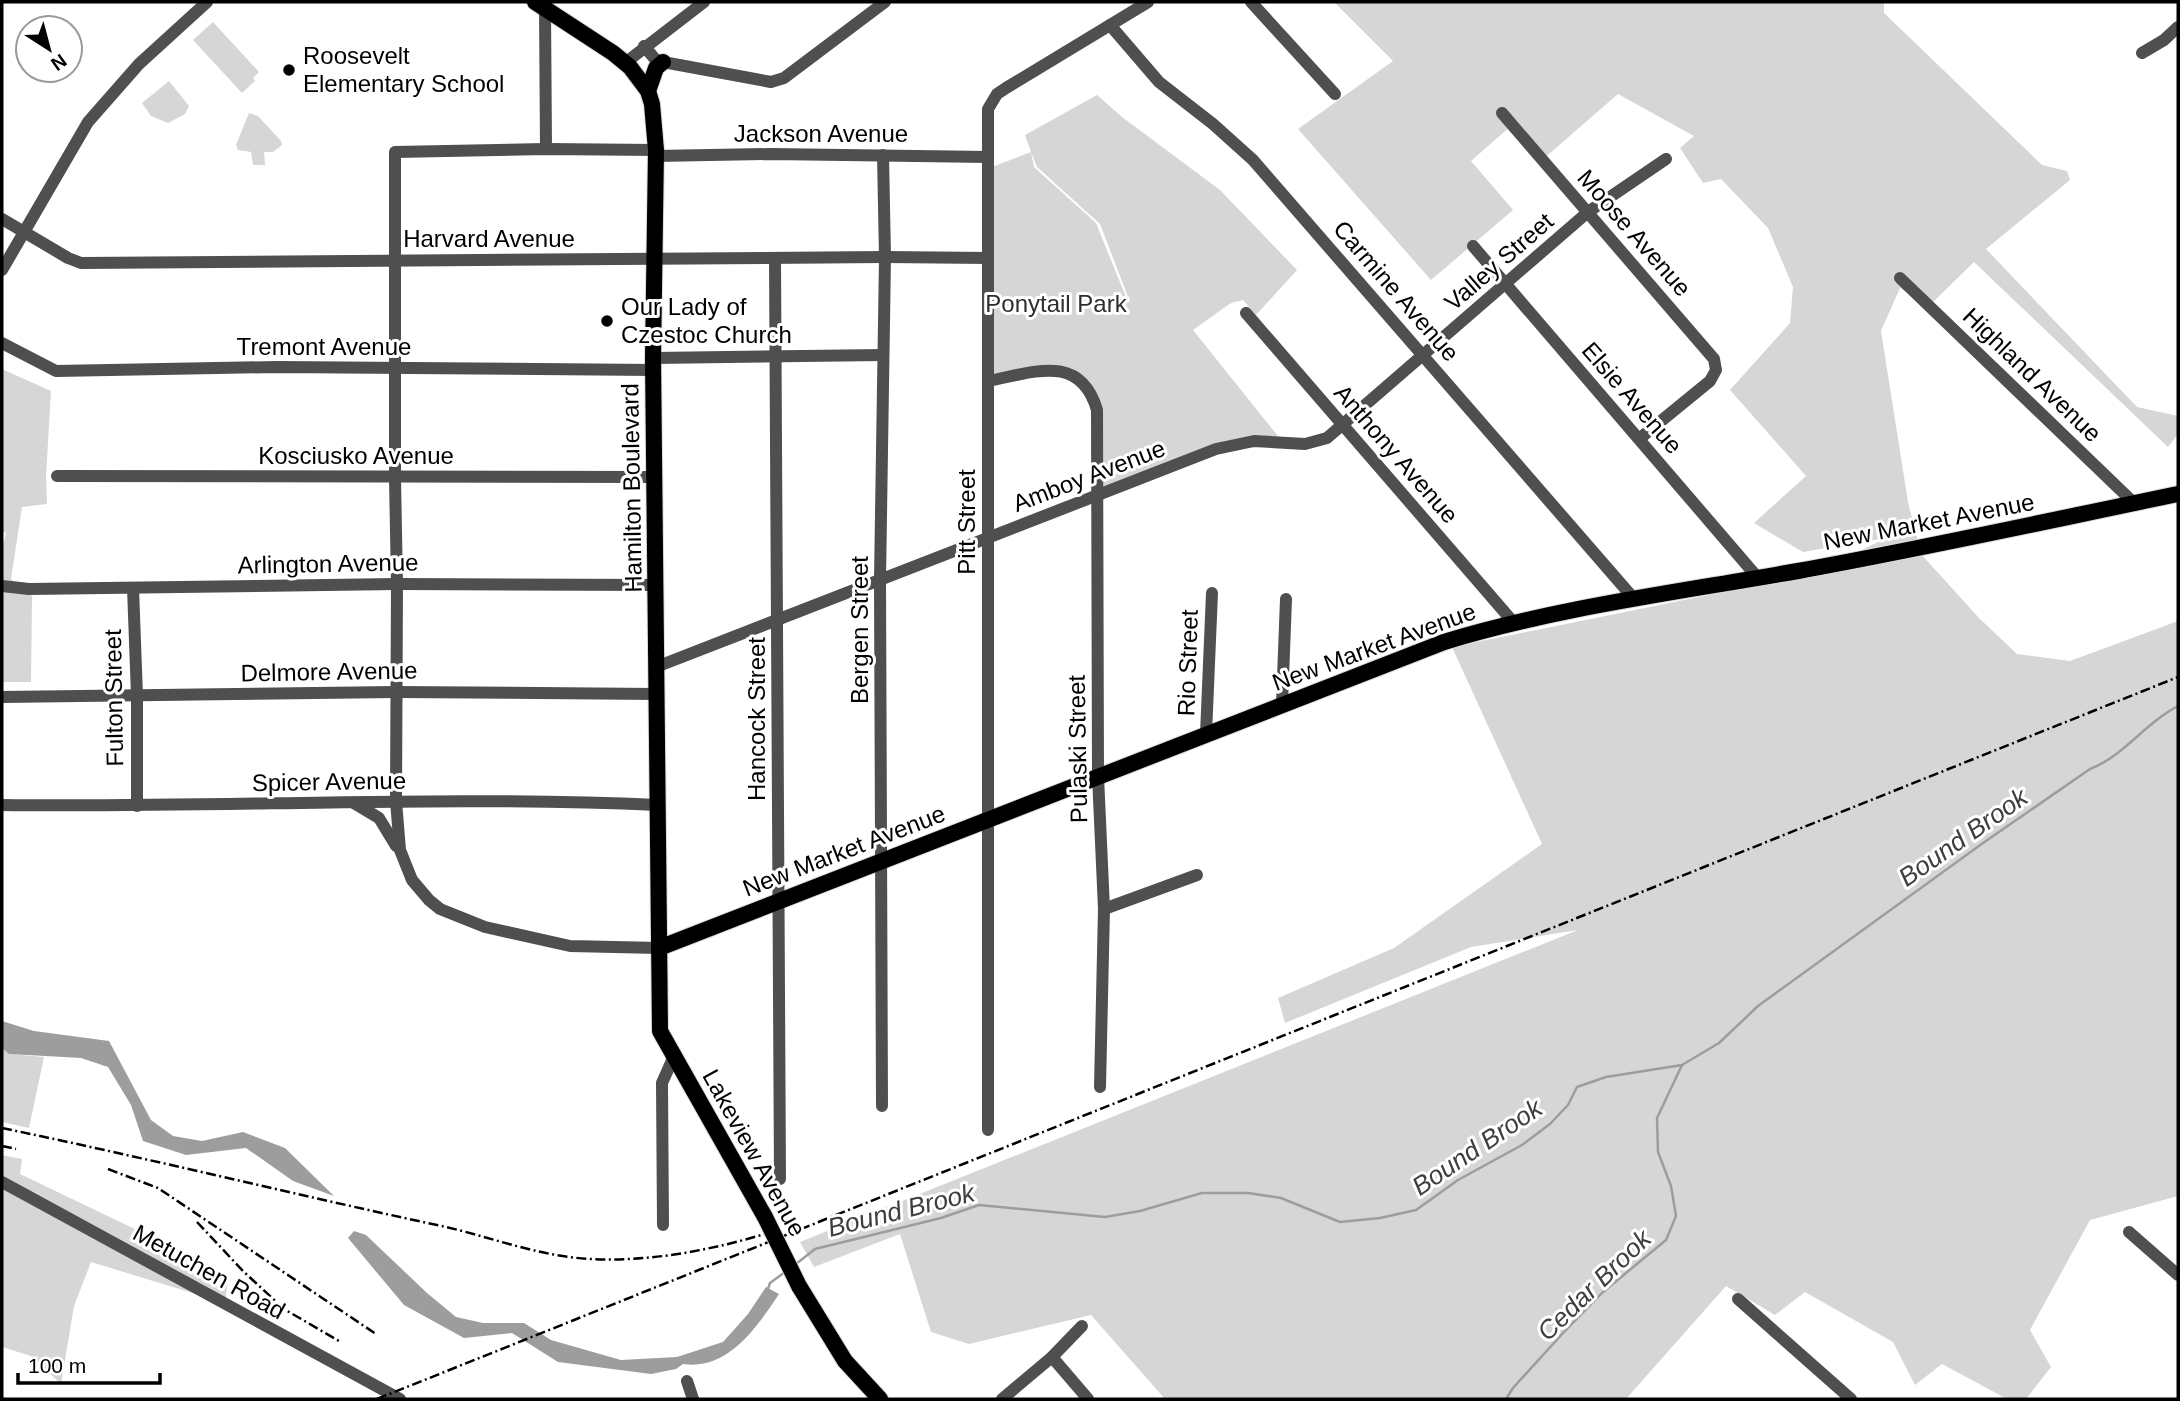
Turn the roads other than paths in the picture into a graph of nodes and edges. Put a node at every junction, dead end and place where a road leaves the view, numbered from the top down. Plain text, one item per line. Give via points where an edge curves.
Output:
1 (207, 2) edge
2 (704, 2) edge
3 (885, 2) edge
4 (1148, 2) edge
5 (1251, 2) edge
6 (540, 5) edge
7 (1110, 25) junction
8 (2178, 27) edge
9 (644, 46) junction
10 (2142, 54) dead end
11 (663, 62) junction
12 (625, 63) junction
13 (648, 91) junction
14 (1335, 94) dead end
15 (1502, 113) dead end
16 (546, 149) junction
17 (655, 153) junction
18 (883, 155) junction
19 (988, 157) junction
20 (1666, 159) dead end
21 (1588, 212) junction
22 (2, 219) edge
23 (24, 232) junction
24 (1473, 246) dead end
25 (884, 257) junction
26 (775, 258) junction
27 (988, 258) junction
28 (655, 259) junction
29 (396, 261) junction
30 (2, 270) edge
31 (1900, 278) dead end
32 (1506, 284) junction
33 (1246, 313) dead end
34 (2, 343) edge
35 (883, 355) junction
36 (1424, 356) junction
37 (775, 358) junction
38 (654, 364) junction
39 (396, 368) junction
40 (988, 381) junction
41 (1343, 426) junction
42 (1639, 439) junction
43 (1184, 462) joint
44 (57, 476) dead end
45 (654, 477) junction
46 (395, 478) junction
47 (2178, 494) edge
48 (1097, 495) junction
49 (2134, 503) junction
50 (988, 538) junction
51 (1758, 578) junction
52 (880, 579) junction
53 (397, 584) junction
54 (656, 585) junction
55 (2, 586) edge
56 (133, 588) junction
57 (1212, 593) dead end
58 (1286, 598) dead end
59 (1634, 600) junction
60 (777, 619) junction
61 (1514, 623) junction
62 (656, 667) junction
63 (396, 692) junction
64 (657, 694) junction
65 (137, 696) junction
66 (2, 697) edge
67 (1282, 704) junction
68 (1206, 734) junction
69 (1098, 776) junction
70 (396, 801) junction
71 (350, 802) junction
72 (2, 804) edge
73 (658, 805) junction
74 (136, 806) junction
75 (988, 820) junction
76 (400, 850) junction
77 (881, 861) junction
78 (1197, 875) dead end
79 (779, 901) junction
80 (1104, 909) junction
81 (659, 948) junction
82 (660, 1031) joint
83 (674, 1056) junction
84 (1100, 1087) dead end
85 (882, 1105) dead end
86 (988, 1130) dead end
87 (780, 1179) dead end
88 (2, 1182) edge
89 (663, 1225) dead end
90 (2129, 1232) dead end
91 (2178, 1275) edge
92 (1738, 1299) dead end
93 (1082, 1326) dead end
94 (1052, 1357) junction
95 (687, 1381) dead end
96 (398, 1399) edge
97 (693, 1399) edge
98 (880, 1399) edge
99 (1002, 1399) edge
100 (1088, 1399) edge
101 (1851, 1399) edge

1 - 23 street via 139,64 96,112
2 - 9 street
3 - 11 street via 777,81
4 - 7 street, Pitt Street
5 - 14 street
6 - 12 main road, Hamilton Boulevard
6 - 16 street
7 - 19 street, Pitt Street via 997,94 988,109
7 - 36 street, Carmine Avenue via 1158,82 1253,160
8 - 10 street
9 - 11 street
9 - 12 street
11 - 13 main road
12 - 13 main road, Hamilton Boulevard
13 - 17 main road, Hamilton Boulevard
15 - 21 street, Moose Avenue
16 - 17 street, Jackson Avenue
16 - 29 street, Jackson Avenue via 395,152
17 - 18 street, Jackson Avenue
17 - 28 main road, Hamilton Boulevard
18 - 19 street, Jackson Avenue
18 - 25 street, Bergen Street
19 - 27 street, Pitt Street
20 - 21 street, Valley Street
21 - 32 street, Valley Street
21 - 42 street, Moose Avenue via 1716,365 1706,384
22 - 23 street, Harvard Avenue
23 - 29 street, Harvard Avenue via 81,263
23 - 30 street
24 - 32 street, Elsie Avenue
25 - 26 street, Harvard Avenue
25 - 27 street, Harvard Avenue
25 - 35 street, Bergen Street
26 - 28 street, Harvard Avenue
26 - 37 street, Hancock Street
27 - 40 street, Pitt Street
28 - 29 street, Harvard Avenue
28 - 38 main road, Hamilton Boulevard
29 - 39 street
31 - 49 street, Highland Avenue
32 - 36 street, Valley Street
32 - 42 street, Elsie Avenue
33 - 41 street, Anthony Avenue
34 - 39 street, Tremont Avenue via 56,371
35 - 37 street, Tremont Avenue
35 - 52 street, Bergen Street
36 - 41 street, Valley Street
36 - 59 street, Carmine Avenue
37 - 38 street, Tremont Avenue
37 - 60 street, Hancock Street
38 - 39 street, Tremont Avenue
38 - 45 main road, Hamilton Boulevard
39 - 46 street
40 - 48 street, Pulaski Street via 1045,370 1064,372 1088,389 1097,410
40 - 50 street, Pitt Street
41 - 43 street, Valley Street via 1326,438 1305,444 1254,441
41 - 61 street, Anthony Avenue
42 - 51 street, Elsie Avenue
43 - 48 street, Amboy Avenue
44 - 46 street, Kosciusko Avenue
45 - 46 street, Kosciusko Avenue
45 - 54 main road, Hamilton Boulevard
46 - 53 street
47 - 49 main road, New Market Avenue
48 - 50 street, Amboy Avenue
48 - 69 street, Pulaski Street
49 - 51 main road, New Market Avenue
50 - 52 street, Amboy Avenue
50 - 75 street, Pitt Street
51 - 59 main road, New Market Avenue
52 - 60 street, Amboy Avenue
52 - 77 street, Bergen Street
53 - 54 street, Arlington Avenue
53 - 56 street, Arlington Avenue
53 - 63 street
54 - 62 main road, Hamilton Boulevard
55 - 56 street, Arlington Avenue
56 - 65 street, Fulton Street
57 - 68 street, Rio Street
58 - 67 street
59 - 61 main road, New Market Avenue
60 - 62 street, Amboy Avenue
60 - 79 street, Hancock Street
61 - 67 main road, New Market Avenue via 1444,642
62 - 64 main road, Hamilton Boulevard
63 - 64 street, Delmore Avenue
63 - 65 street, Delmore Avenue
63 - 70 street
64 - 73 main road, Hamilton Boulevard
65 - 66 street, Delmore Avenue
65 - 74 street, Fulton Street
67 - 68 main road, New Market Avenue
68 - 69 main road, New Market Avenue
69 - 75 main road, New Market Avenue
69 - 80 street, Pulaski Street
70 - 71 street, Spicer Avenue
70 - 73 street, Spicer Avenue
70 - 76 street
71 - 74 street, Spicer Avenue
71 - 76 street via 379,818
72 - 74 street, Spicer Avenue
73 - 81 main road, Hamilton Boulevard
75 - 77 main road, New Market Avenue
75 - 86 street, Pitt Street
76 - 81 street via 412,880 429,900 485,927 570,946
77 - 79 main road, New Market Avenue
77 - 85 street, Bergen Street
78 - 80 street
79 - 81 main road, New Market Avenue
79 - 87 street, Hancock Street
80 - 84 street, Pulaski Street
81 - 82 main road, Hamilton Boulevard
82 - 83 main road, Lakeview Avenue
83 - 89 street via 662,1083
83 - 98 main road, Lakeview Avenue, bridge via 799,1286 845,1361
88 - 96 street, Metuchen Road
90 - 91 street
92 - 101 street
93 - 94 street
94 - 99 street
94 - 100 street
95 - 97 street

